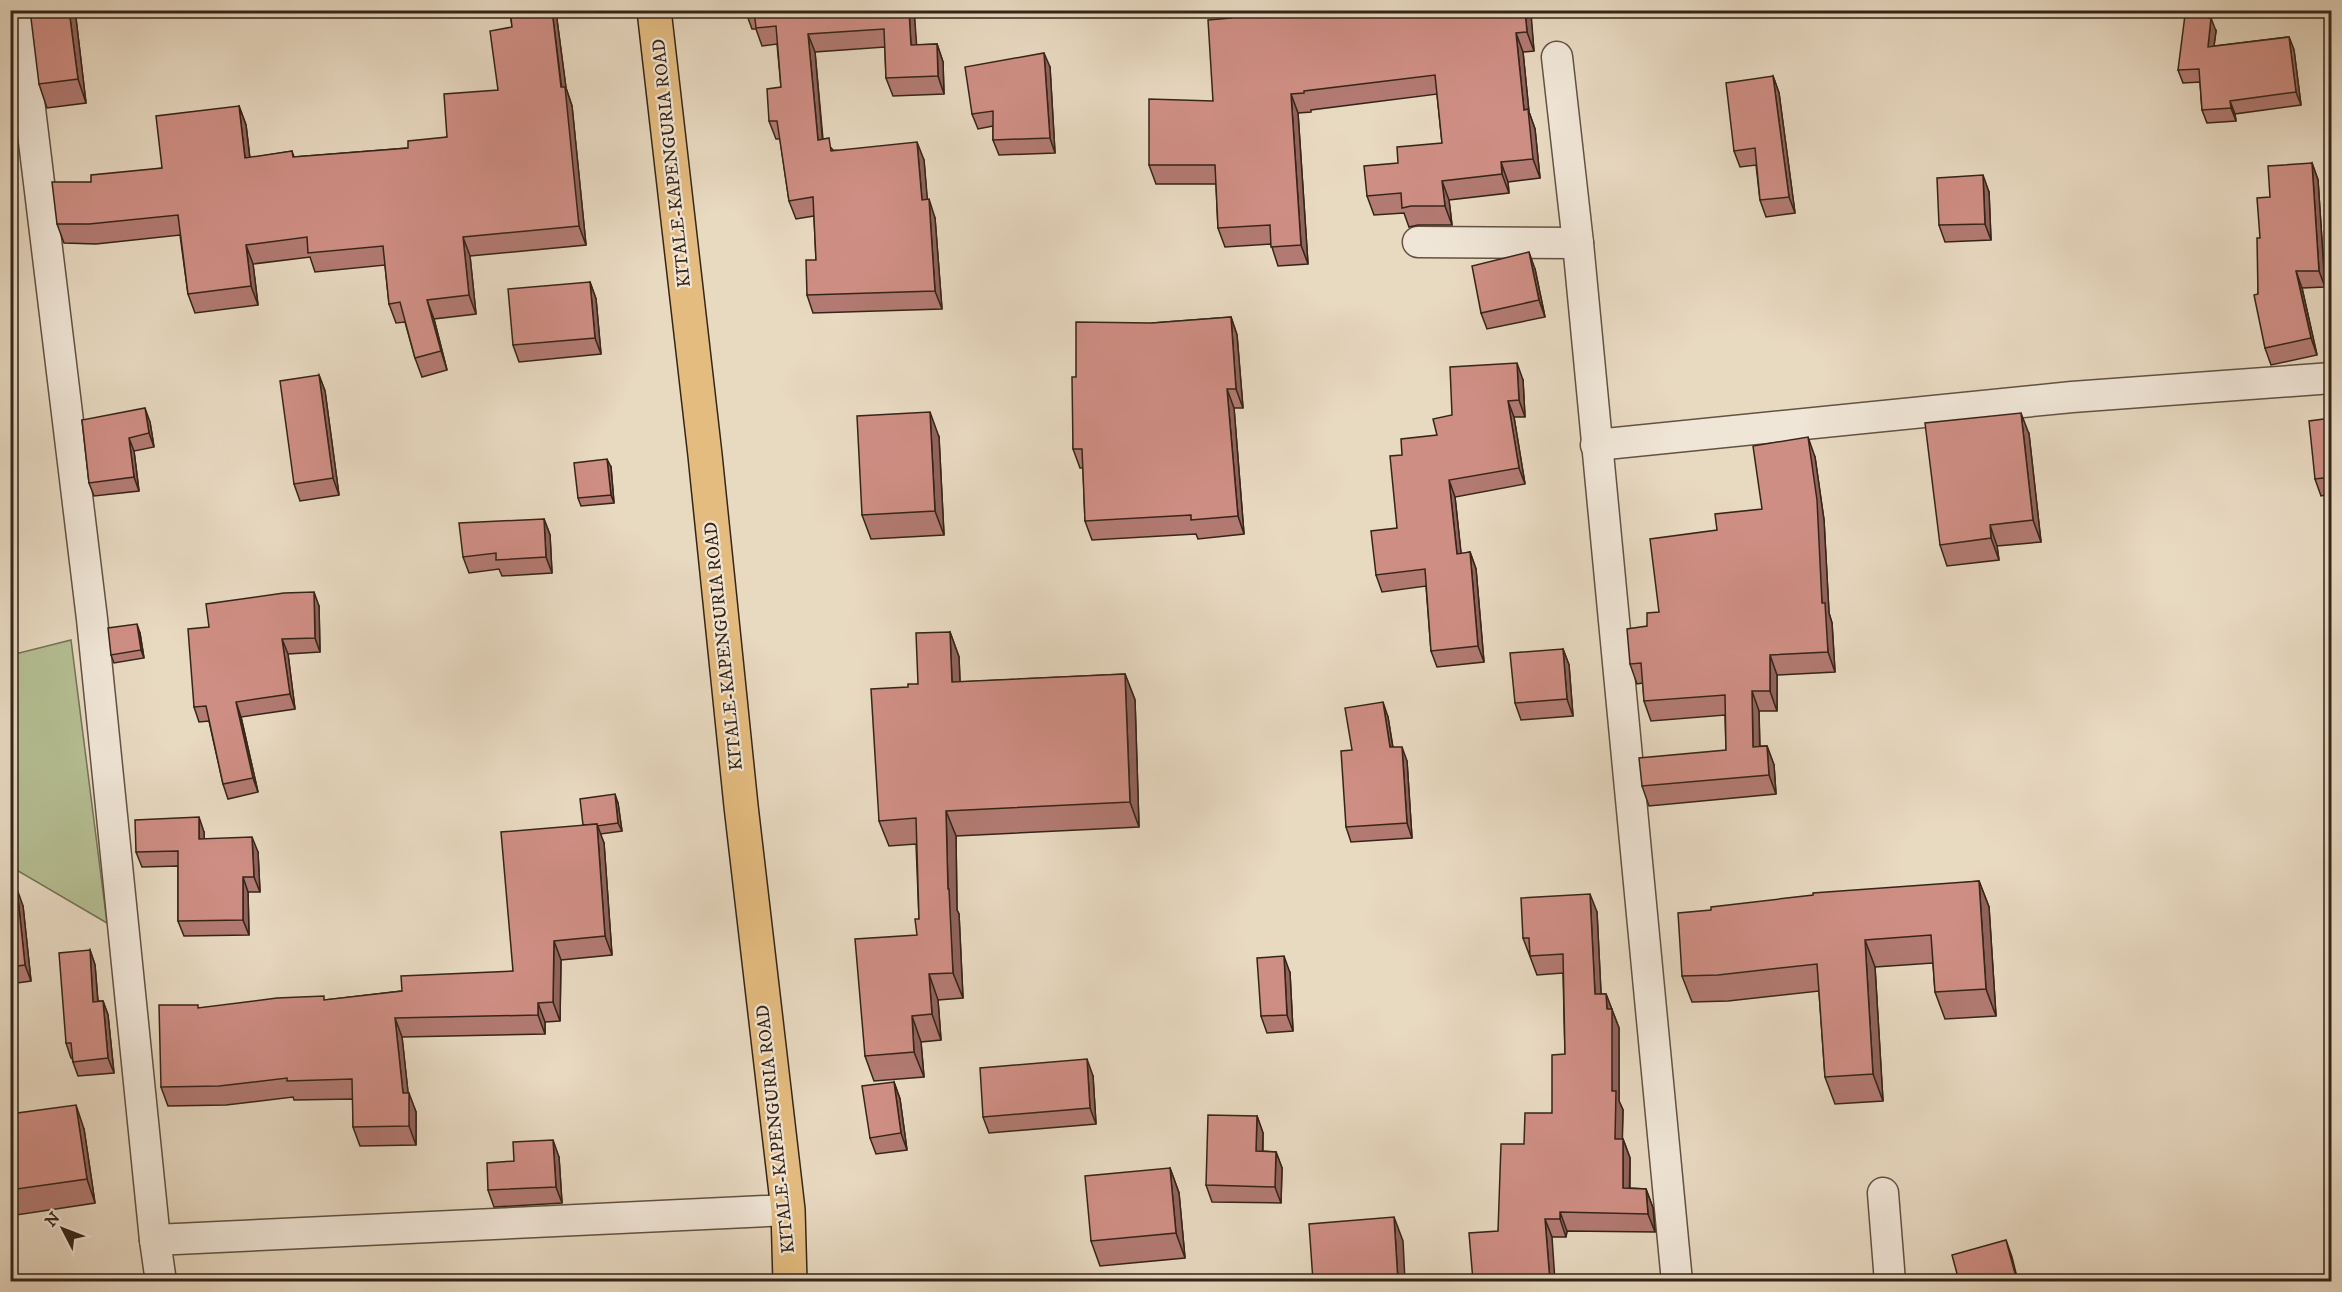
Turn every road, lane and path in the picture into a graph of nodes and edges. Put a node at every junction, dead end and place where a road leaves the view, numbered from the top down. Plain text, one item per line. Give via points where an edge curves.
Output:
1 (18, 10) edge
2 (654, 10) edge
3 (1557, 57) dead end
4 (1418, 242) dead end
5 (1578, 243) junction
6 (2331, 378) edge
7 (1596, 446) junction
8 (1883, 1193) dead end
9 (788, 1210) junction
10 (155, 1240) junction
11 (160, 1281) edge
12 (790, 1281) edge
13 (1677, 1281) edge
14 (1890, 1281) edge

1 - 10 street via 92,619
2 - 9 highway, KITALE-KAPENGURIA ROAD
3 - 5 street
4 - 5 street
5 - 7 street
6 - 7 street via 2072,397
7 - 13 street
8 - 14 street
9 - 10 street
9 - 12 highway, KITALE-KAPENGURIA ROAD
10 - 11 street

